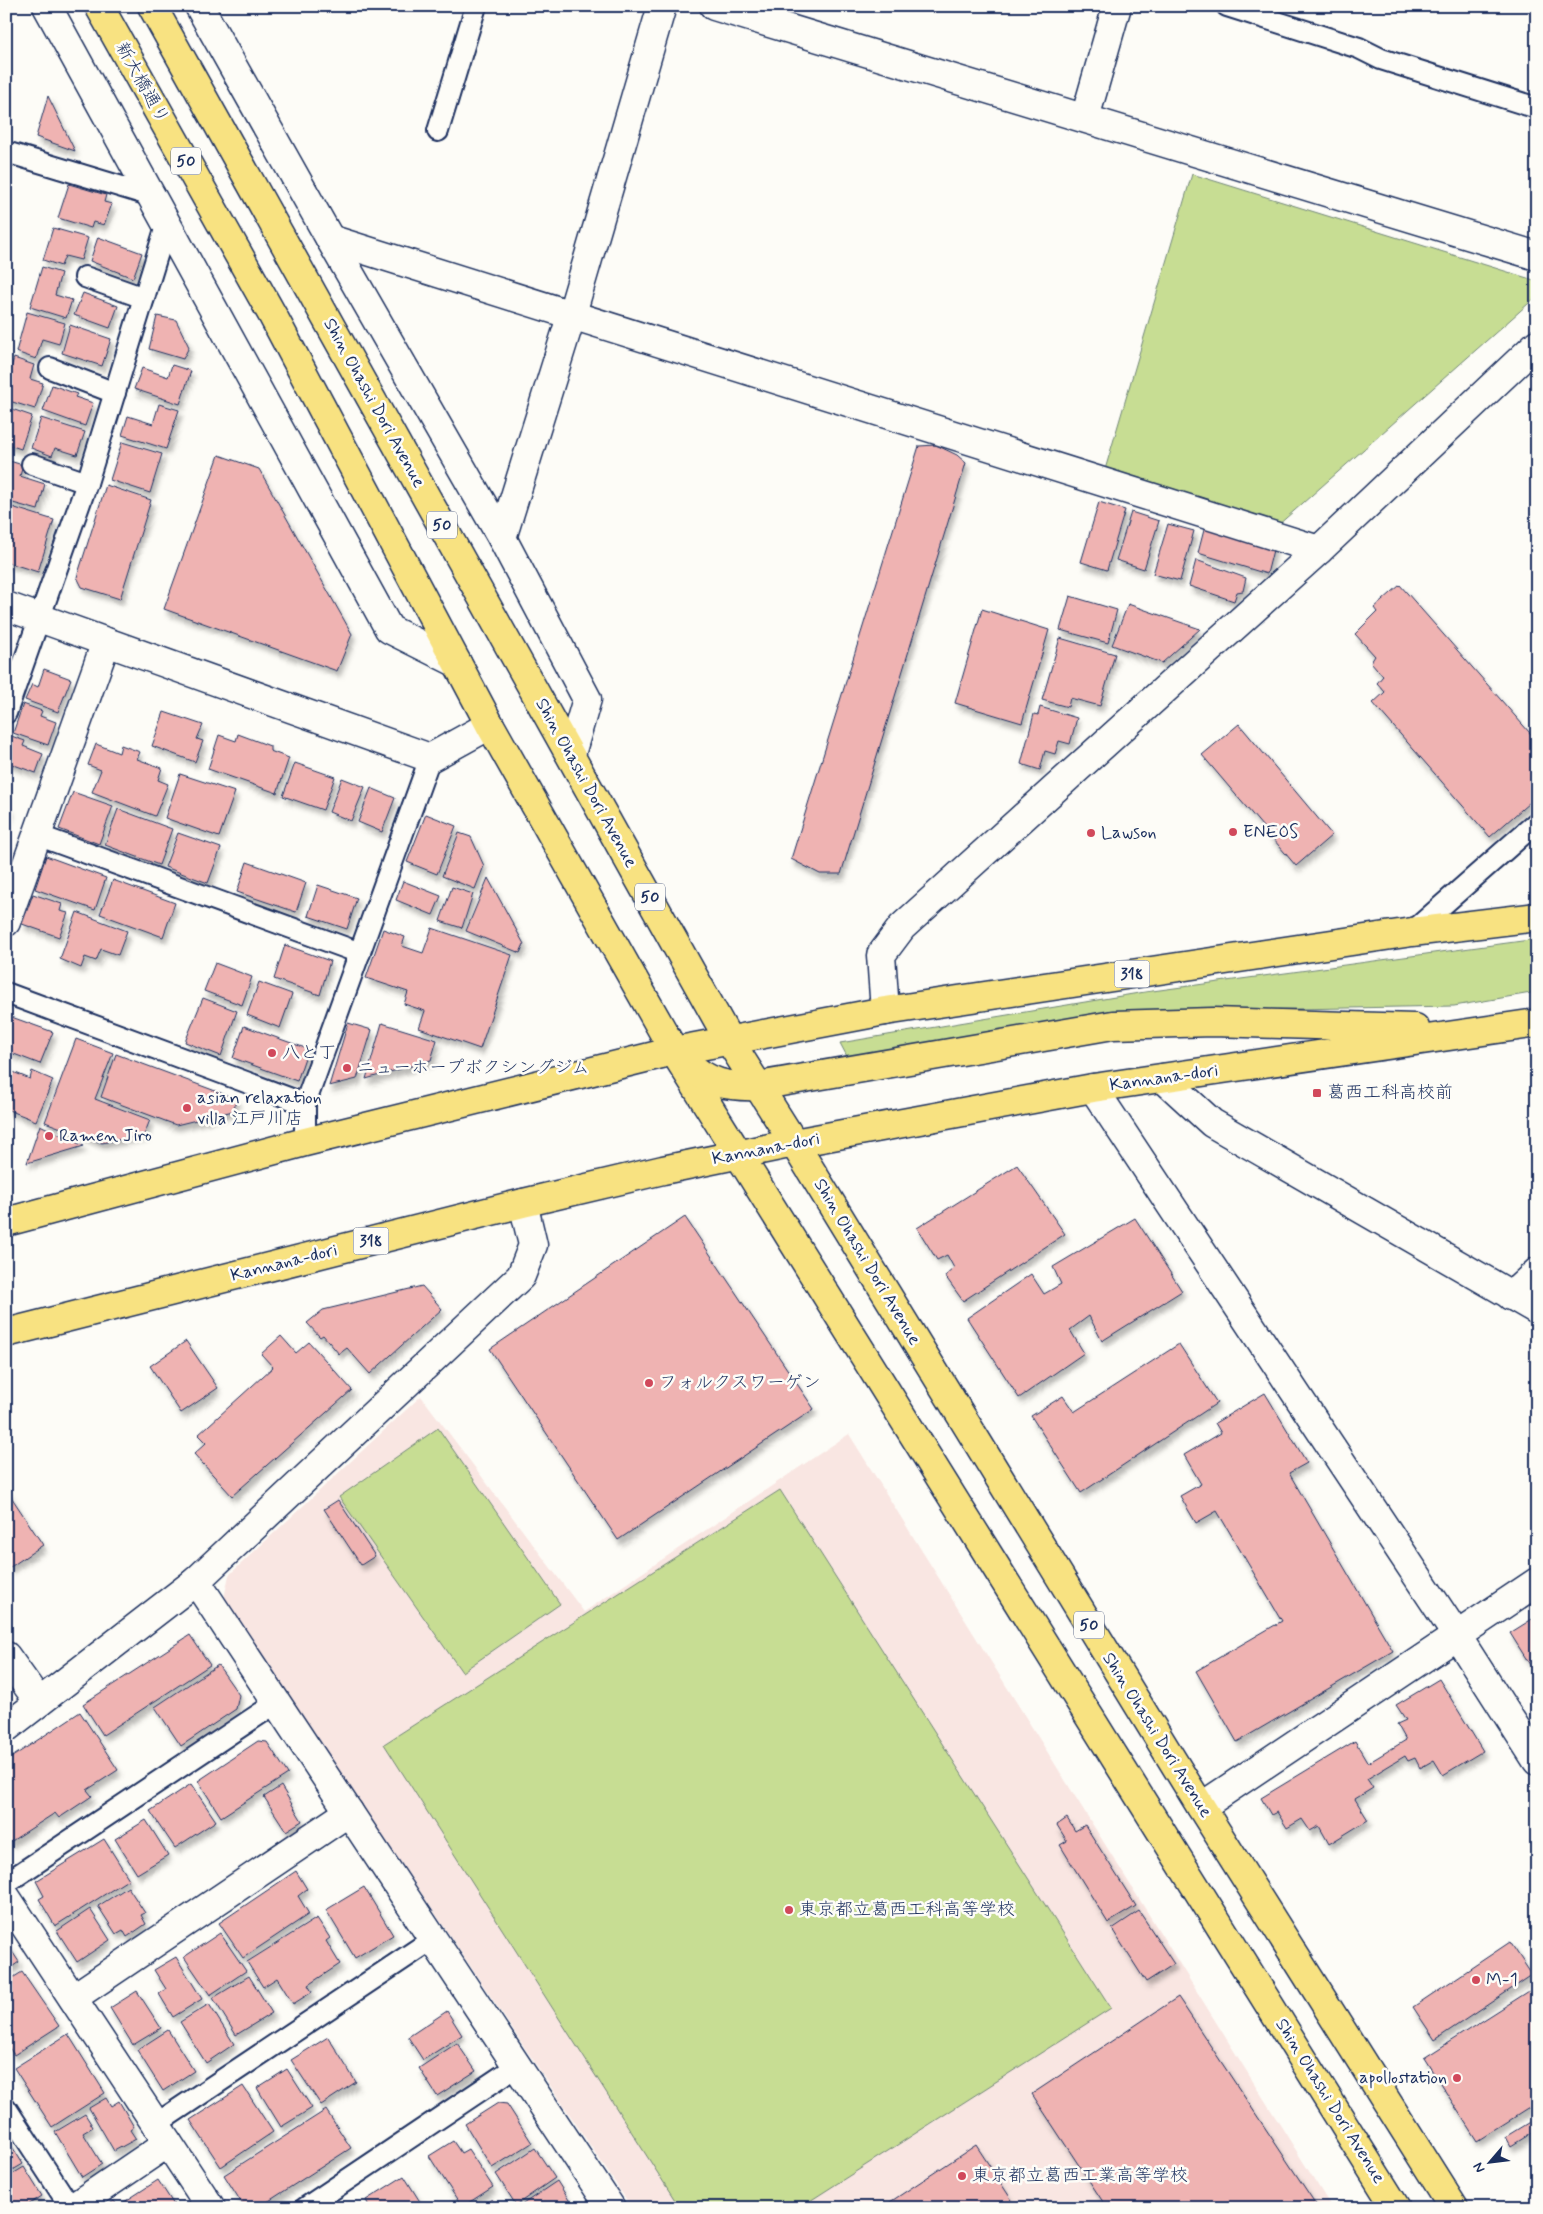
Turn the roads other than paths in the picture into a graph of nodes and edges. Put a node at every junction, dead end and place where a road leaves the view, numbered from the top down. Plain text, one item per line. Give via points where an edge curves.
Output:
1 (47, 6) edge
2 (99, 6) edge
3 (152, 6) edge
4 (199, 6) edge
5 (476, 6) edge
6 (662, 6) edge
7 (714, 6) edge
8 (1117, 6) edge
9 (1226, 6) edge
10 (1537, 108) edge
11 (1085, 118) junction
12 (438, 131) dead end
13 (6, 152) edge
14 (152, 196) junction
15 (167, 223) junction
16 (330, 239) junction
17 (1537, 256) edge
18 (85, 277) dead end
19 (144, 298) junction
20 (272, 316) joint
21 (571, 317) junction
22 (1537, 344) edge
23 (50, 368) dead end
24 (115, 393) junction
25 (32, 464) dead end
26 (87, 483) junction
27 (502, 538) junction
28 (1319, 550) junction
29 (6, 606) edge
30 (41, 618) junction
31 (106, 642) junction
32 (457, 663) junction
33 (6, 713) edge
34 (490, 725) junction
35 (570, 754) junction
36 (430, 758) junction
37 (1537, 822) edge
38 (37, 835) junction
39 (1537, 916) edge
40 (6, 922) edge
41 (1412, 932) junction
42 (360, 953) junction
43 (6, 994) edge
44 (885, 1011) junction
45 (1537, 1023) edge
46 (1489, 1030) junction
47 (729, 1040) junction
48 (674, 1051) junction
49 (1163, 1078) junction
50 (758, 1086) junction
51 (1093, 1088) junction
52 (305, 1104) junction
53 (305, 1142) junction
54 (794, 1143) junction
55 (738, 1155) junction
56 (523, 1203) junction
57 (6, 1222) edge
58 (1537, 1272) edge
59 (1511, 1296) junction
60 (1537, 1310) edge
61 (6, 1333) edge
62 (196, 1581) junction
63 (1537, 1582) edge
64 (1457, 1636) junction
65 (6, 1656) edge
66 (39, 1702) junction
67 (276, 1703) junction
68 (6, 1728) edge
69 (1537, 1761) edge
70 (1201, 1807) junction
71 (349, 1812) junction
72 (7, 1895) edge
73 (433, 1939) junction
74 (73, 1998) junction
75 (517, 2066) junction
76 (6, 2108) edge
77 (162, 2134) junction
78 (71, 2208) edge
79 (211, 2208) edge
80 (305, 2208) edge
81 (611, 2208) edge
82 (1396, 2208) edge
83 (1454, 2208) edge

1 - 14 street
2 - 20 main road, 新大橋通り / 50
3 - 35 main road, Shin Ohashi Dori Avenue / 50
4 - 16 street
5 - 12 lane
6 - 21 street
7 - 11 street
8 - 11 street
9 - 10 lane
11 - 17 street
13 - 14 lane
14 - 15 street
15 - 19 lane
15 - 32 street via 389,629
16 - 21 street
16 - 27 street
18 - 19 lane
19 - 24 lane
20 - 32 main road, Shin Ohashi Dori Avenue / 50
21 - 27 street
21 - 28 street
22 - 28 street
23 - 24 lane
24 - 26 lane
25 - 26 lane
26 - 30 lane
27 - 35 street via 587,699
28 - 44 street via 902,927 881,955
29 - 30 street
30 - 31 street
30 - 33 lane
31 - 36 street
31 - 38 street
32 - 34 main road, Shin Ohashi Dori Avenue / 50
34 - 36 street
34 - 48 main road, Shin Ohashi Dori Avenue / 50
35 - 47 main road, Shin Ohashi Dori Avenue / 50
36 - 42 lane
37 - 41 lane
38 - 40 street
38 - 42 lane
39 - 41 main road, 318
41 - 44 main road, 318
42 - 52 lane
43 - 52 lane
44 - 47 main road, 318
45 - 46 main road, Kannana-dori / 318
46 - 49 main road, Kannana-dori / 318
46 - 50 main road via 1213,1022 1113,1025
47 - 48 main road, 318
47 - 50 main road, Shin Ohashi Dori Avenue / 50
48 - 50 main road via 710,1081 735,1087
48 - 53 main road, 318
48 - 55 main road, Shin Ohashi Dori Avenue / 50
49 - 51 main road, Kannana-dori / 318
49 - 59 street via 1212,1123
50 - 54 main road, Shin Ohashi Dori Avenue / 50
51 - 54 main road, Kannana-dori / 318
51 - 64 street
52 - 53 lane
53 - 57 main road, 318
54 - 55 main road, Kannana-dori / 318
54 - 70 main road, Shin Ohashi Dori Avenue / 50
55 - 56 main road, Kannana-dori / 318
55 - 82 main road, Shin Ohashi Dori Avenue / 50
56 - 61 main road, Kannana-dori / 318
56 - 62 street via 533,1245 520,1276
58 - 59 street
59 - 60 street
62 - 66 street
62 - 67 street
63 - 64 street
64 - 69 street
64 - 70 street
65 - 66 street
66 - 68 street
67 - 71 street
67 - 72 lane
70 - 83 main road, Shin Ohashi Dori Avenue / 50
71 - 73 street
71 - 74 street
72 - 74 street
73 - 75 street
73 - 77 lane
74 - 77 street
75 - 80 lane
75 - 81 street
76 - 78 lane
77 - 78 street
77 - 79 street

